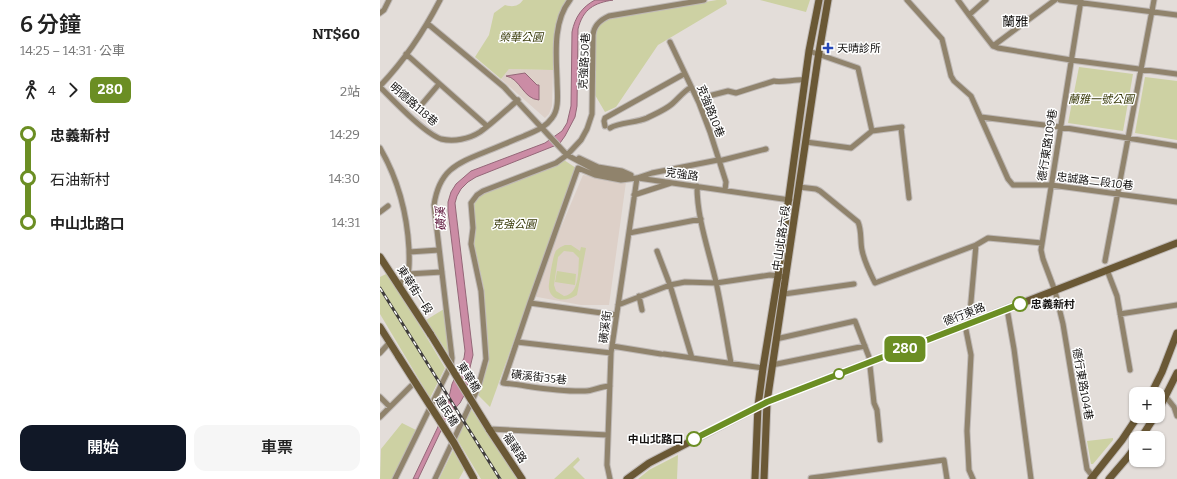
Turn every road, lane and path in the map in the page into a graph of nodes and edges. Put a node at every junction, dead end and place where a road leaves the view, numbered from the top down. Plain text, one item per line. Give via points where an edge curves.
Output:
1 (389, 0) edge
2 (440, 0) edge
3 (570, 0) edge
4 (704, 0) edge
5 (818, 0) edge
6 (828, 0) edge
7 (908, 0) edge
8 (958, 0) edge
9 (986, 0) edge
10 (1055, 0) edge
11 (1060, 0) edge
12 (1154, 0) edge
13 (1080, 2) edge
14 (1151, 12) junction
15 (380, 13) edge
16 (969, 15) junction
17 (1177, 15) edge
18 (428, 24) junction
19 (670, 42) dead end
20 (993, 46) junction
21 (809, 51) junction
22 (406, 54) junction
23 (819, 54) junction
24 (1071, 60) junction
25 (1141, 69) junction
26 (684, 74) junction
27 (1177, 74) edge
28 (805, 80) junction
29 (381, 84) edge
30 (439, 84) junction
31 (691, 88) junction
32 (697, 99) junction
33 (518, 100) junction
34 (423, 102) dead end
35 (981, 118) junction
36 (488, 126) junction
37 (543, 127) junction
38 (1060, 127) junction
39 (872, 131) junction
40 (1128, 138) junction
41 (806, 142) junction
42 (1177, 146) edge
43 (380, 148) edge
44 (766, 149) dead end
45 (567, 155) junction
46 (579, 158) dead end
47 (718, 161) junction
48 (637, 178) junction
49 (673, 182) junction
50 (1051, 185) junction
51 (697, 186) junction
52 (799, 187) junction
53 (725, 190) junction
54 (1118, 194) junction
55 (634, 196) junction
56 (908, 198) dead end
57 (788, 200) junction
58 (797, 201) junction
59 (1177, 202) edge
60 (388, 206) dead end
61 (380, 212) edge
62 (701, 218) junction
63 (629, 233) junction
64 (1042, 243) junction
65 (1177, 243) edge
66 (976, 245) junction
67 (440, 250) junction
68 (657, 251) dead end
69 (409, 252) junction
70 (380, 257) edge
71 (1105, 262) dead end
72 (383, 267) edge
73 (1107, 270) junction
74 (442, 272) junction
75 (408, 274) junction
76 (782, 276) junction
77 (716, 283) junction
78 (854, 284) dead end
79 (670, 285) junction
80 (398, 286) junction
81 (1055, 291) junction
82 (784, 294) junction
83 (639, 296) junction
84 (530, 303) junction
85 (618, 305) junction
86 (1177, 305) edge
87 (1007, 309) junction
88 (642, 310) dead end
89 (1120, 314) junction
90 (616, 315) junction
91 (967, 325) junction
92 (380, 327) edge
93 (1177, 333) edge
94 (430, 336) joint
95 (776, 339) junction
96 (390, 342) junction
97 (517, 342) junction
98 (612, 346) junction
99 (865, 346) junction
100 (380, 353) edge
101 (611, 353) junction
102 (692, 358) junction
103 (870, 362) junction
104 (732, 363) junction
105 (772, 366) junction
106 (763, 368) junction
107 (1130, 370) dead end
108 (1177, 373) edge
109 (411, 386) dead end
110 (610, 386) junction
111 (1154, 387) edge
112 (380, 397) edge
113 (1166, 397) joint
114 (767, 402) junction
115 (758, 406) junction
116 (390, 407) junction
117 (1177, 414) edge
118 (380, 417) edge
119 (1133, 423) edge
120 (489, 429) junction
121 (608, 435) junction
122 (880, 440) dead end
123 (1129, 455) edge
124 (837, 477) edge
125 (811, 478) dead end
126 (1093, 478) edge
127 (395, 479) edge
128 (435, 479) edge
129 (474, 479) edge
130 (522, 479) edge
131 (610, 479) edge
132 (627, 479) edge
133 (755, 479) edge
134 (764, 479) edge
135 (947, 479) edge
136 (973, 479) edge
137 (1031, 479) edge
138 (1109, 479) edge

1 - 15 street
2 - 18 street
3 - 37 street via 559,23 557,106 553,117
4 - 45 street, 克強路50巷 via 609,16 599,22 593,35 592,114 581,140
5 - 21 street, 中山北路六段
6 - 23 street, 中山北路六段
7 - 35 street via 942,39 951,76 971,96
8 - 16 street
9 - 16 street
10 - 20 street
11 - 13 street
12 - 14 street
13 - 14 street
13 - 24 street, 德行東路109巷
14 - 17 street
14 - 25 street
16 - 20 street
18 - 22 street
18 - 33 street
19 - 26 street, 克強路10巷
20 - 24 street
21 - 23 street
21 - 28 street, 中山北路六段
22 - 29 street
22 - 30 street
23 - 39 street via 858,68
23 - 41 street, 中山北路六段
24 - 25 street
24 - 38 street, 德行東路109巷
25 - 27 street
25 - 40 street
26 - 31 street, 克強路10巷
26 - 31 street via 605,118 604,121 608,127 636,122 671,105 683,92
28 - 32 street via 774,81 736,93 728,90
28 - 57 street, 中山北路六段
29 - 36 street, 明德路118巷 via 425,130 441,138 456,140 469,137
30 - 34 street
30 - 36 street
31 - 32 street, 克強路10巷
32 - 47 street, 克強路10巷
33 - 36 street, 明德路118巷
33 - 37 street
35 - 38 street
35 - 50 street, 忠誠路二段10巷 via 1013,185
37 - 45 street
37 - 67 street via 460,162 447,173 437,188 434,205
38 - 40 street
38 - 50 street, 德行東路109巷
39 - 41 street via 851,148
39 - 56 street via 902,128
40 - 42 street
40 - 54 street
41 - 52 street, 中山北路六段
43 - 69 street via 398,186
44 - 47 street
45 - 48 street, 克強路 via 598,171
45 - 128 street, 克強路50巷 via 556,163 483,191 471,203 471,244 481,291 485,369
46 - 48 street via 598,167 622,171
47 - 48 street
47 - 53 street, 克強路10巷 via 726,182
48 - 49 street, 克強路
48 - 55 street, 磺溪街
48 - 84 street, 磺溪街35巷 via 621,180 595,175 578,168
49 - 51 street, 克強路
49 - 55 street
50 - 54 street, 忠誠路二段10巷
50 - 64 street, 德行東路109巷
51 - 53 street, 克強路
51 - 62 street
52 - 58 street, 中山北路六段
52 - 66 street via 820,191 858,222 863,256 875,283
53 - 57 street, 克強路
54 - 59 street, 忠誠路二段10巷
54 - 71 street
55 - 63 street, 磺溪街
57 - 58 street, 克強路
57 - 76 street, 中山北路六段
58 - 76 street, 中山北路六段
60 - 61 street
62 - 63 street
62 - 77 street
63 - 85 street, 磺溪街
64 - 66 street via 988,238
64 - 81 street, 德行東路109巷 via 1043,259
65 - 73 street, 德行東路
66 - 91 street
67 - 69 street
67 - 74 street
68 - 79 street
69 - 75 street
70 - 72 street, 東華街一段
72 - 80 street, 東華街一段
73 - 81 street, 德行東路
73 - 89 street via 1117,296
74 - 75 street
74 - 127 street via 451,365
75 - 80 street
76 - 77 street via 770,275
76 - 82 street, 中山北路六段
76 - 106 street, 中山北路六段
77 - 79 street via 685,282
77 - 104 street
78 - 82 street
79 - 83 street
79 - 102 street
80 - 94 street, 東華街一段
81 - 87 street, 德行東路
81 - 126 street, 德行東路104巷 via 1063,324 1087,469
82 - 95 street, 中山北路六段
83 - 85 street
83 - 88 street
84 - 90 street
84 - 97 street, 磺溪街35巷
85 - 90 street, 磺溪街
86 - 89 street
87 - 91 street, 德行東路
87 - 137 street
89 - 107 street
90 - 98 street, 磺溪街
91 - 103 street, 德行東路
91 - 136 street via 971,356 968,453 969,470
92 - 96 street, 建民橋
93 - 111 street
94 - 120 street, 東華橋, bridge
95 - 99 street via 855,321
95 - 105 street, 中山北路六段
96 - 100 street
96 - 129 street, 建民橋, bridge
97 - 101 street
97 - 110 street, 磺溪街35巷 via 503,383 573,391
98 - 101 street, 磺溪街
98 - 102 street
99 - 103 street
99 - 105 street
101 - 110 street, 磺溪街
102 - 104 street
103 - 114 street, 德行東路
103 - 122 street
104 - 106 street
105 - 114 street, 中山北路六段
106 - 115 street, 中山北路六段
108 - 113 street
109 - 116 street
110 - 121 street, 磺溪街
112 - 116 street
113 - 117 street
114 - 115 street, 德行東路
114 - 134 street, 中山北路六段
115 - 132 street, 德行東路 via 649,463
115 - 133 street, 中山北路六段
116 - 118 street
119 - 126 street
120 - 121 street
120 - 130 street, 福華路
121 - 131 street, 磺溪街 via 607,466
123 - 138 street
124 - 125 street
124 - 135 street via 944,460

